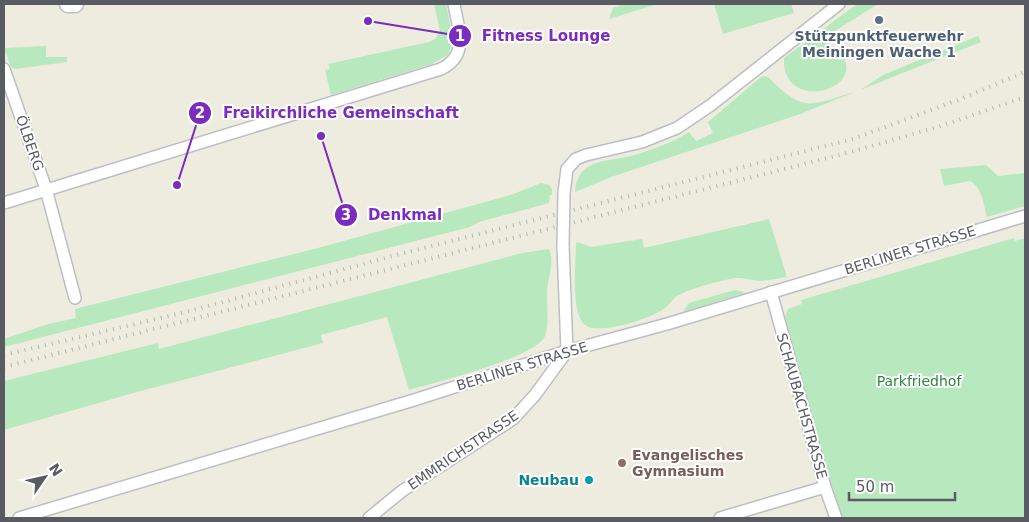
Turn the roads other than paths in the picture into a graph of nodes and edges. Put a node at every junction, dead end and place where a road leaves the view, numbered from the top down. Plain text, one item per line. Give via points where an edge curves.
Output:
1 (68, 4) edge
2 (75, 4) edge
3 (454, 4) edge
4 (840, 4) edge
5 (4, 69) edge
6 (46, 189) junction
7 (4, 203) edge
8 (1025, 216) edge
9 (771, 292) junction
10 (75, 298) dead end
11 (567, 351) junction
12 (825, 487) junction
13 (19, 518) edge
14 (369, 518) edge
15 (720, 518) edge
16 (836, 518) edge

1 - 2 main road
3 - 6 street via 461,46 450,65
4 - 11 street, bridge via 678,128 642,142 586,155 576,159 567,169 563,246
5 - 6 street, ÖLBERG
6 - 7 street
6 - 10 street, ÖLBERG
8 - 9 street, BERLINER STRASSE
9 - 11 street, BERLINER STRASSE
9 - 12 street, SCHAUBACHSTRASSE
11 - 13 street, BERLINER STRASSE
11 - 14 street, EMMRICHSTRASSE via 535,395 513,418 402,491
12 - 15 street
12 - 16 street, SCHAUBACHSTRASSE

